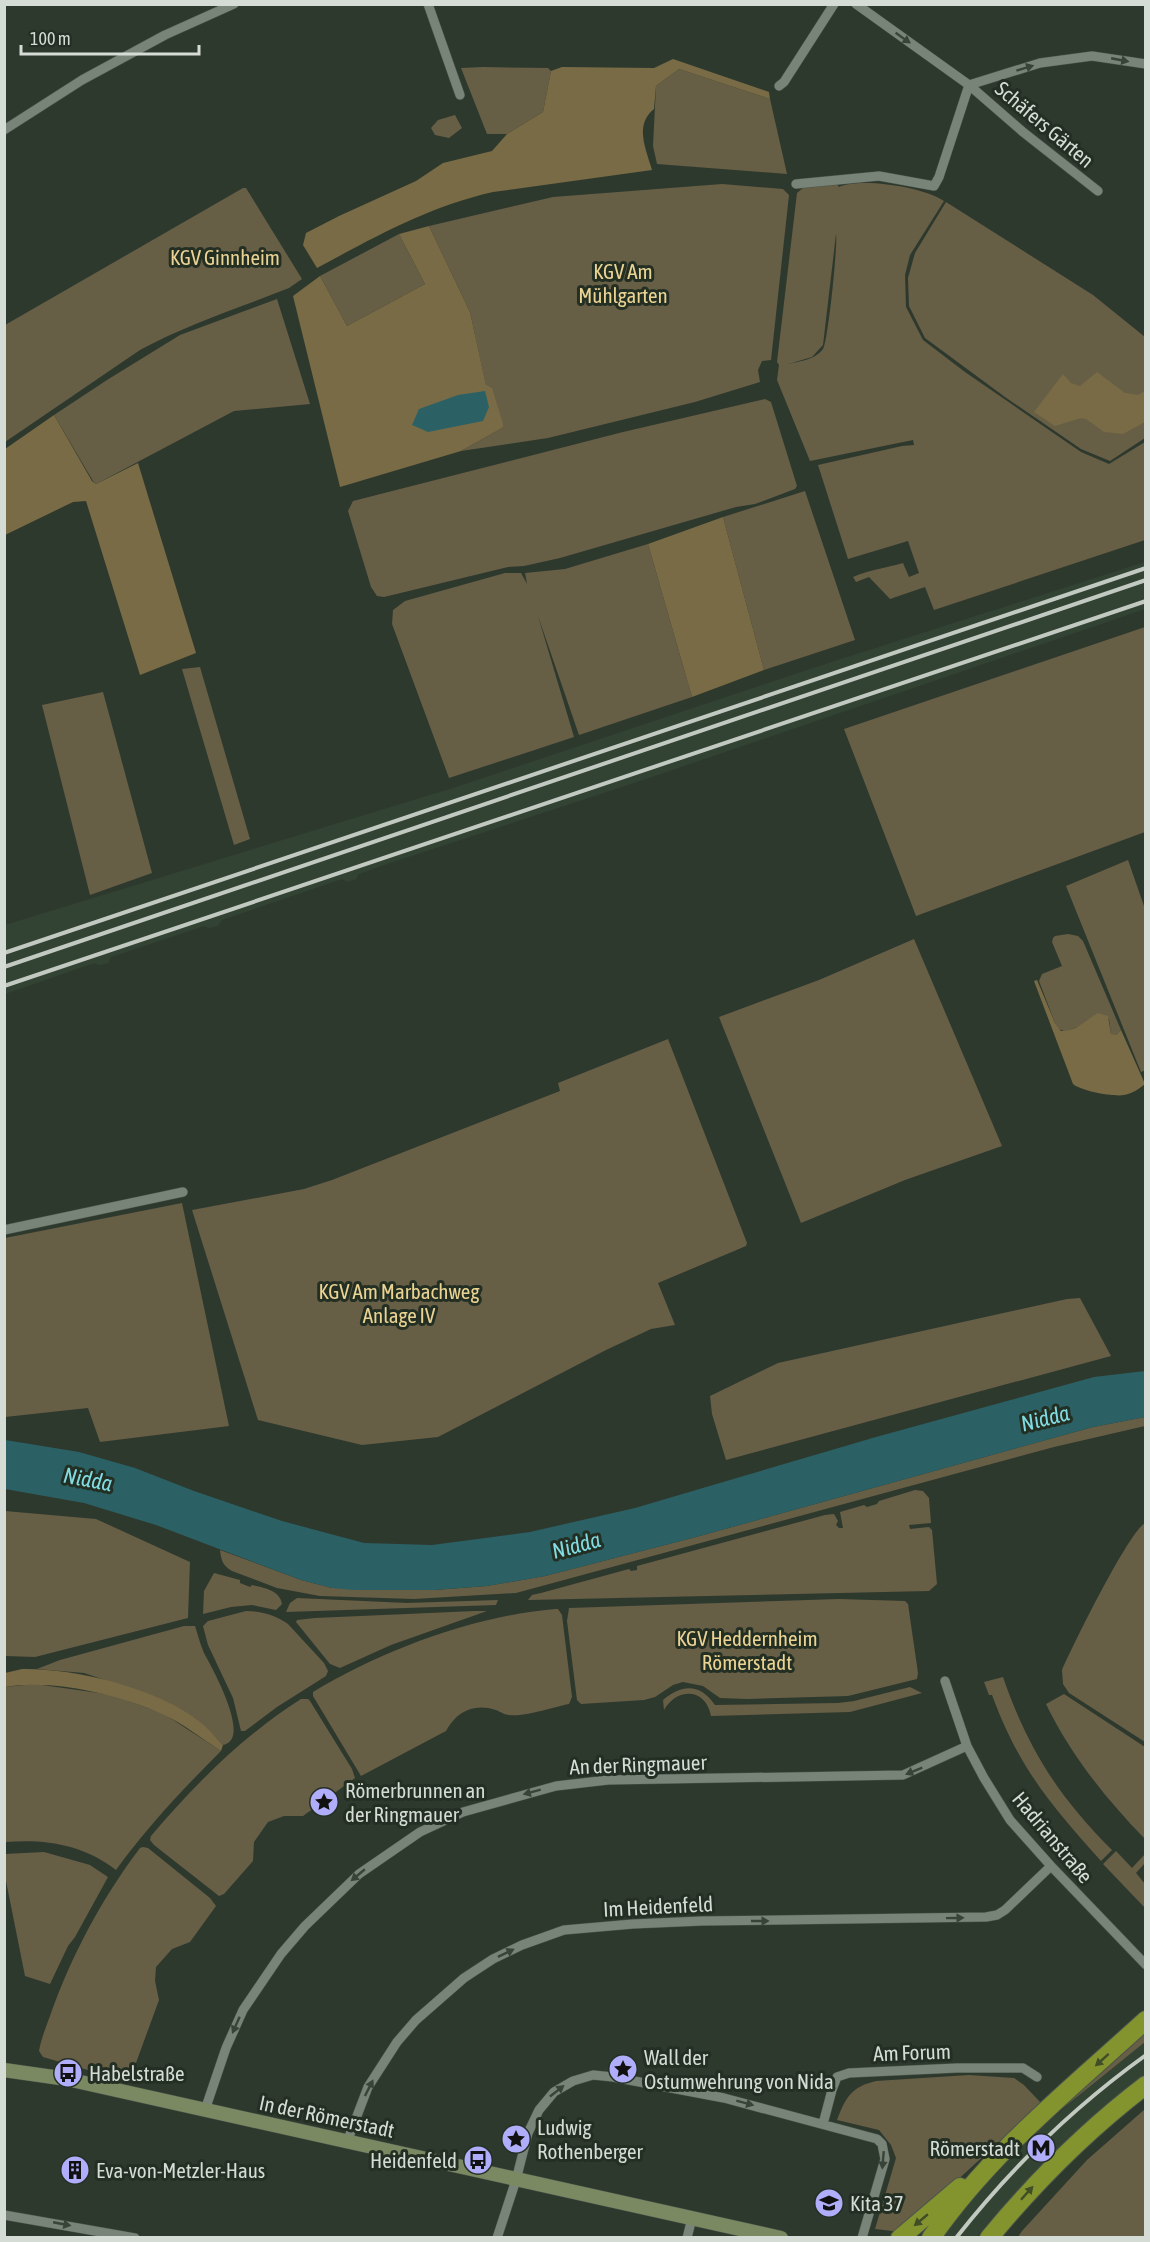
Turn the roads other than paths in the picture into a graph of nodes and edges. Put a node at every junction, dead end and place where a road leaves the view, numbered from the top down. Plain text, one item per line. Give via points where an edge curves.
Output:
1 (234, 4) edge
2 (428, 4) edge
3 (834, 4) edge
4 (856, 4) edge
5 (1146, 64) edge
6 (969, 84) junction
7 (779, 86) dead end
8 (460, 95) dead end
9 (4, 130) edge
10 (796, 184) dead end
11 (1098, 191) dead end
12 (183, 1192) dead end
13 (4, 1230) edge
14 (945, 1681) dead end
15 (968, 1746) junction
16 (1051, 1866) junction
17 (1146, 1965) edge
18 (1146, 2020) edge
19 (4, 2070) edge
20 (1037, 2077) dead end
21 (1146, 2085) edge
22 (205, 2110) junction
23 (823, 2124) junction
24 (347, 2142) junction
25 (998, 2156) junction
26 (516, 2180) junction
27 (4, 2215) edge
28 (692, 2218) junction
29 (135, 2238) edge
30 (497, 2238) edge
31 (687, 2238) edge
32 (781, 2238) edge
33 (862, 2238) edge
34 (900, 2238) edge
35 (931, 2238) edge
36 (989, 2238) edge

1 - 9 street via 165,35
2 - 8 street
3 - 7 street
4 -> 6 street, Schäfers Gärten
6 -> 5 street via 1040,63 1092,56
6 - 10 street via 934,186 879,176
6 - 11 street, Schäfers Gärten
12 - 13 street
14 - 15 street, Hadrianstraße
15 - 16 street, Hadrianstraße via 1010,1820
15 -> 22 street, An der Ringmauer via 903,1775 608,1780 556,1786 463,1812 420,1832 359,1874 281,1954 243,2010
16 - 17 street, Hadrianstraße
24 -> 16 street, Im Heidenfeld via 369,2087 416,2020 464,1978 522,1945 564,1930 633,1924 997,1916
18 -> 25 highway
19 - 22 street, In der Römerstadt
20 - 23 street, Am Forum via 1023,2068 849,2073 837,2077
36 -> 21 highway via 1054,2164
22 - 24 street, In der Römerstadt
26 -> 23 street via 528,2133 539,2110 554,2092 593,2075 724,2098
23 -> 33 street via 870,2136 884,2150 885,2160
24 - 26 street, In der Römerstadt
25 -> 34 highway
25 - 35 highway
26 - 28 street, In der Römerstadt
26 - 30 street
27 -> 29 street
28 - 31 street
28 - 32 street, In der Römerstadt

